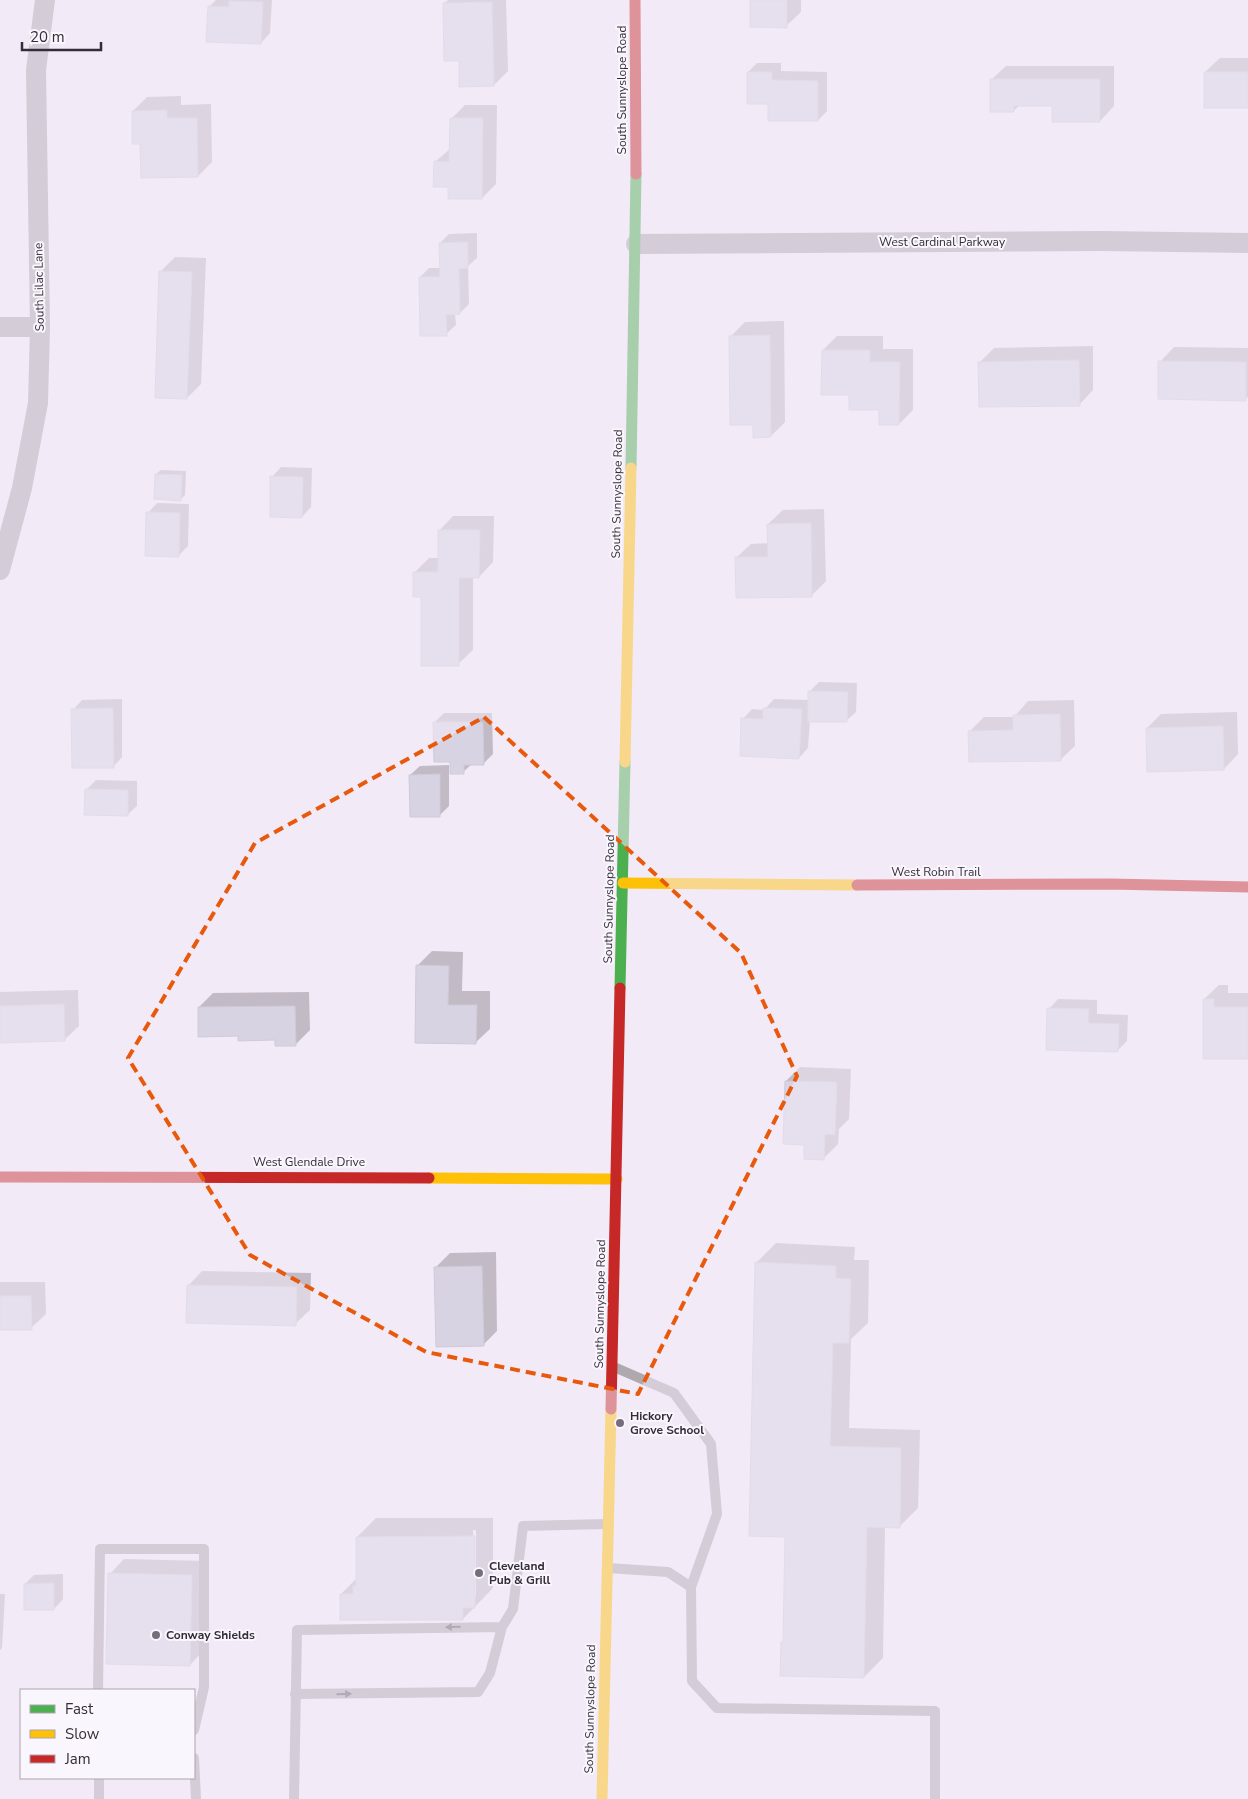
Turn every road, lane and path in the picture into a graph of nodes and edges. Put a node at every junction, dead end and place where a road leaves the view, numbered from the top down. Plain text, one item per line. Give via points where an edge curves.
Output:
1 (46, 0) edge
2 (635, 0) edge
3 (1248, 243) edge
4 (636, 244) junction
5 (0, 327) edge
6 (40, 327) junction
7 (0, 570) edge
8 (623, 883) junction
9 (1248, 886) edge
10 (0, 1177) edge
11 (617, 1179) junction
12 (613, 1366) junction
13 (609, 1524) junction
14 (608, 1568) junction
15 (691, 1587) junction
16 (502, 1626) junction
17 (98, 1689) edge
18 (295, 1694) junction
19 (195, 1726) edge
20 (195, 1778) edge
21 (99, 1779) edge
22 (99, 1799) edge
23 (196, 1799) edge
24 (294, 1799) edge
25 (602, 1799) edge
26 (935, 1799) edge

1 - 6 street, South Lilac Lane via 36,70
2 - 4 street, South Sunnyslope Road
3 - 4 street, West Cardinal Parkway
4 - 8 street, South Sunnyslope Road
5 - 6 street
6 - 7 street, South Lilac Lane via 40,375 32,445
8 - 9 street, West Robin Trail
8 - 11 street, South Sunnyslope Road
10 - 11 street, West Glendale Drive
11 - 12 street, South Sunnyslope Road
12 - 13 street, South Sunnyslope Road
12 - 15 lane via 674,1393 712,1444 717,1514
13 - 14 street, South Sunnyslope Road
13 - 16 lane via 523,1526 513,1609
14 - 15 lane via 668,1572
14 - 25 street, South Sunnyslope Road
15 - 26 lane via 692,1681 717,1708 935,1711
18 -> 16 lane via 478,1692 490,1673
16 -> 18 lane via 297,1630
17 - 19 lane via 100,1549 204,1549 204,1687
18 - 24 lane
20 - 23 lane
21 - 22 lane

